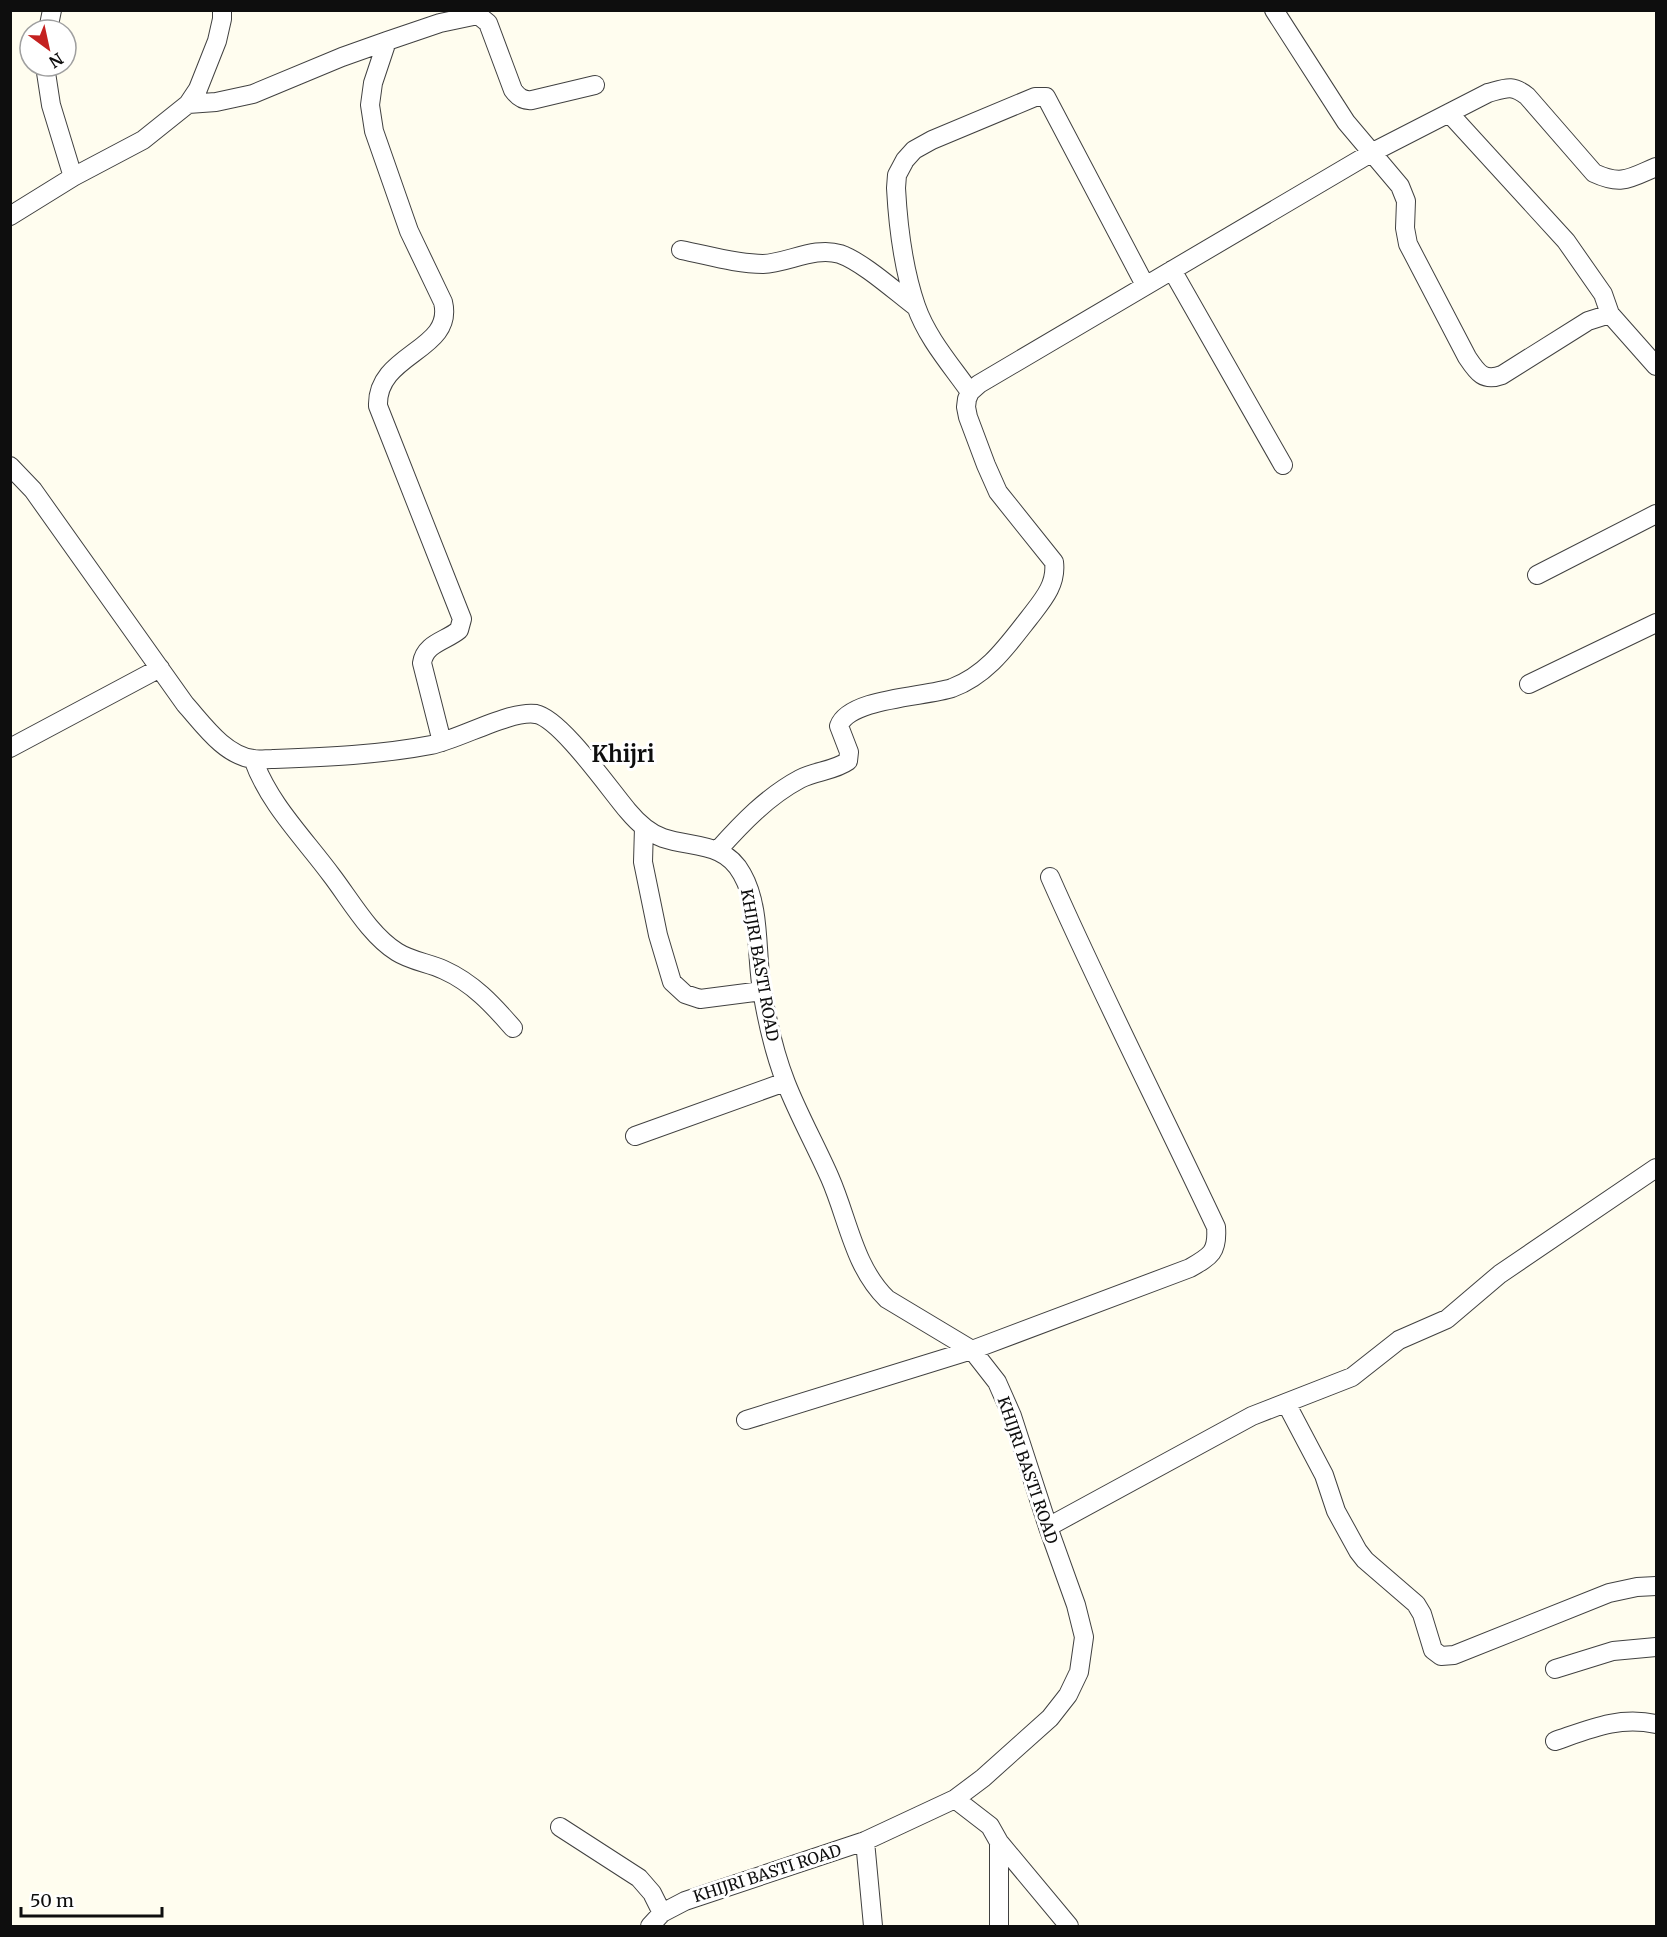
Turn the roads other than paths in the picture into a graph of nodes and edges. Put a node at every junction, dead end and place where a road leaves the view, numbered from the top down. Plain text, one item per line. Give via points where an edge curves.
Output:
1 (222, 10) edge
2 (1274, 10) edge
3 (387, 41) junction
4 (47, 78) edge
5 (595, 85) dead end
6 (188, 104) junction
7 (1449, 113) junction
8 (1371, 153) junction
9 (1656, 167) edge
10 (73, 177) junction
11 (10, 216) edge
12 (681, 250) dead end
13 (1172, 270) junction
14 (1146, 285) junction
15 (916, 307) junction
16 (1610, 314) junction
17 (1656, 366) edge
18 (970, 392) junction
19 (1283, 465) dead end
20 (10, 466) edge
21 (1656, 514) edge
22 (1537, 575) dead end
23 (1656, 623) edge
24 (160, 668) junction
25 (1529, 684) dead end
26 (442, 742) junction
27 (10, 748) edge
28 (253, 759) junction
29 (644, 827) junction
30 (718, 850) junction
31 (1050, 877) dead end
32 (762, 991) junction
33 (513, 1028) dead end
34 (785, 1082) junction
35 (635, 1136) dead end
36 (1656, 1168) edge
37 (972, 1350) junction
38 (1286, 1403) junction
39 (746, 1420) dead end
40 (1048, 1527) junction
41 (1656, 1586) edge
42 (1656, 1647) edge
43 (1554, 1669) dead end
44 (1656, 1724) edge
45 (1554, 1741) dead end
46 (955, 1798) junction
47 (560, 1827) dead end
48 (865, 1841) junction
49 (999, 1842) junction
50 (656, 1920) edge
51 (873, 1926) edge
52 (999, 1926) edge
53 (1069, 1926) edge

1 - 6 street via 217,41
2 - 8 street via 1340,114
3 - 5 street via 478,15 488,23 519,97 527,101
3 - 6 street via 253,94
3 - 26 street via 370,105 374,131 444,315 430,340 381,383 378,406 462,620 459,630 423,655
4 - 10 street
6 - 10 street via 142,140
7 - 8 street
7 - 9 street via 1488,93 1517,88 1594,173 1617,182
7 - 16 street via 1566,241 1603,294
8 - 13 street
8 - 16 street via 1400,186 1406,201 1408,244 1467,357 1484,376 1492,379 1502,375 1588,321
10 - 11 street
12 - 15 street via 764,264 836,253 858,263
13 - 14 street
13 - 19 street
14 - 15 street via 1052,104 1041,96 932,140 905,160 897,175 897,205
14 - 18 street
15 - 18 street
16 - 17 street
18 - 30 street via 968,417 986,465 1006,504 1054,562 1052,585 998,658 965,682 933,693 871,703 843,718 839,726 849,752 848,761 786,787
20 - 24 street via 33,490
21 - 22 street
23 - 25 street
24 - 27 street
24 - 28 street via 211,734 228,749
26 - 28 street via 392,751
26 - 29 street via 503,720 528,714 543,716 582,754
28 - 33 street via 264,785 286,818 389,947 447,971 475,988
29 - 30 street via 662,838
29 - 32 street via 643,862 672,982 685,994 700,999
30 - 32 street, KHIJRI BASTI ROAD via 737,865 750,894
31 - 37 street via 1211,1217 1217,1243 1209,1257 1190,1268
32 - 34 street, KHIJRI BASTI ROAD
34 - 35 street
34 - 37 street, KHIJRI BASTI ROAD via 831,1180 864,1267 879,1291 900,1309
36 - 38 street via 1500,1274 1448,1319 1399,1340 1352,1377
37 - 39 street
37 - 40 street, KHIJRI BASTI ROAD via 997,1382 1012,1416
38 - 40 street via 1252,1416
38 - 41 street via 1358,1551 1416,1604 1433,1650 1441,1656 1609,1593
40 - 46 street, KHIJRI BASTI ROAD via 1084,1636 1079,1672 1050,1718
42 - 43 street via 1613,1651
44 - 45 street via 1623,1720
46 - 48 street, KHIJRI BASTI ROAD
46 - 49 street via 990,1826
47 - 50 street via 639,1878 652,1893
48 - 50 street, KHIJRI BASTI ROAD via 685,1901
48 - 51 street
49 - 52 street
49 - 53 street

